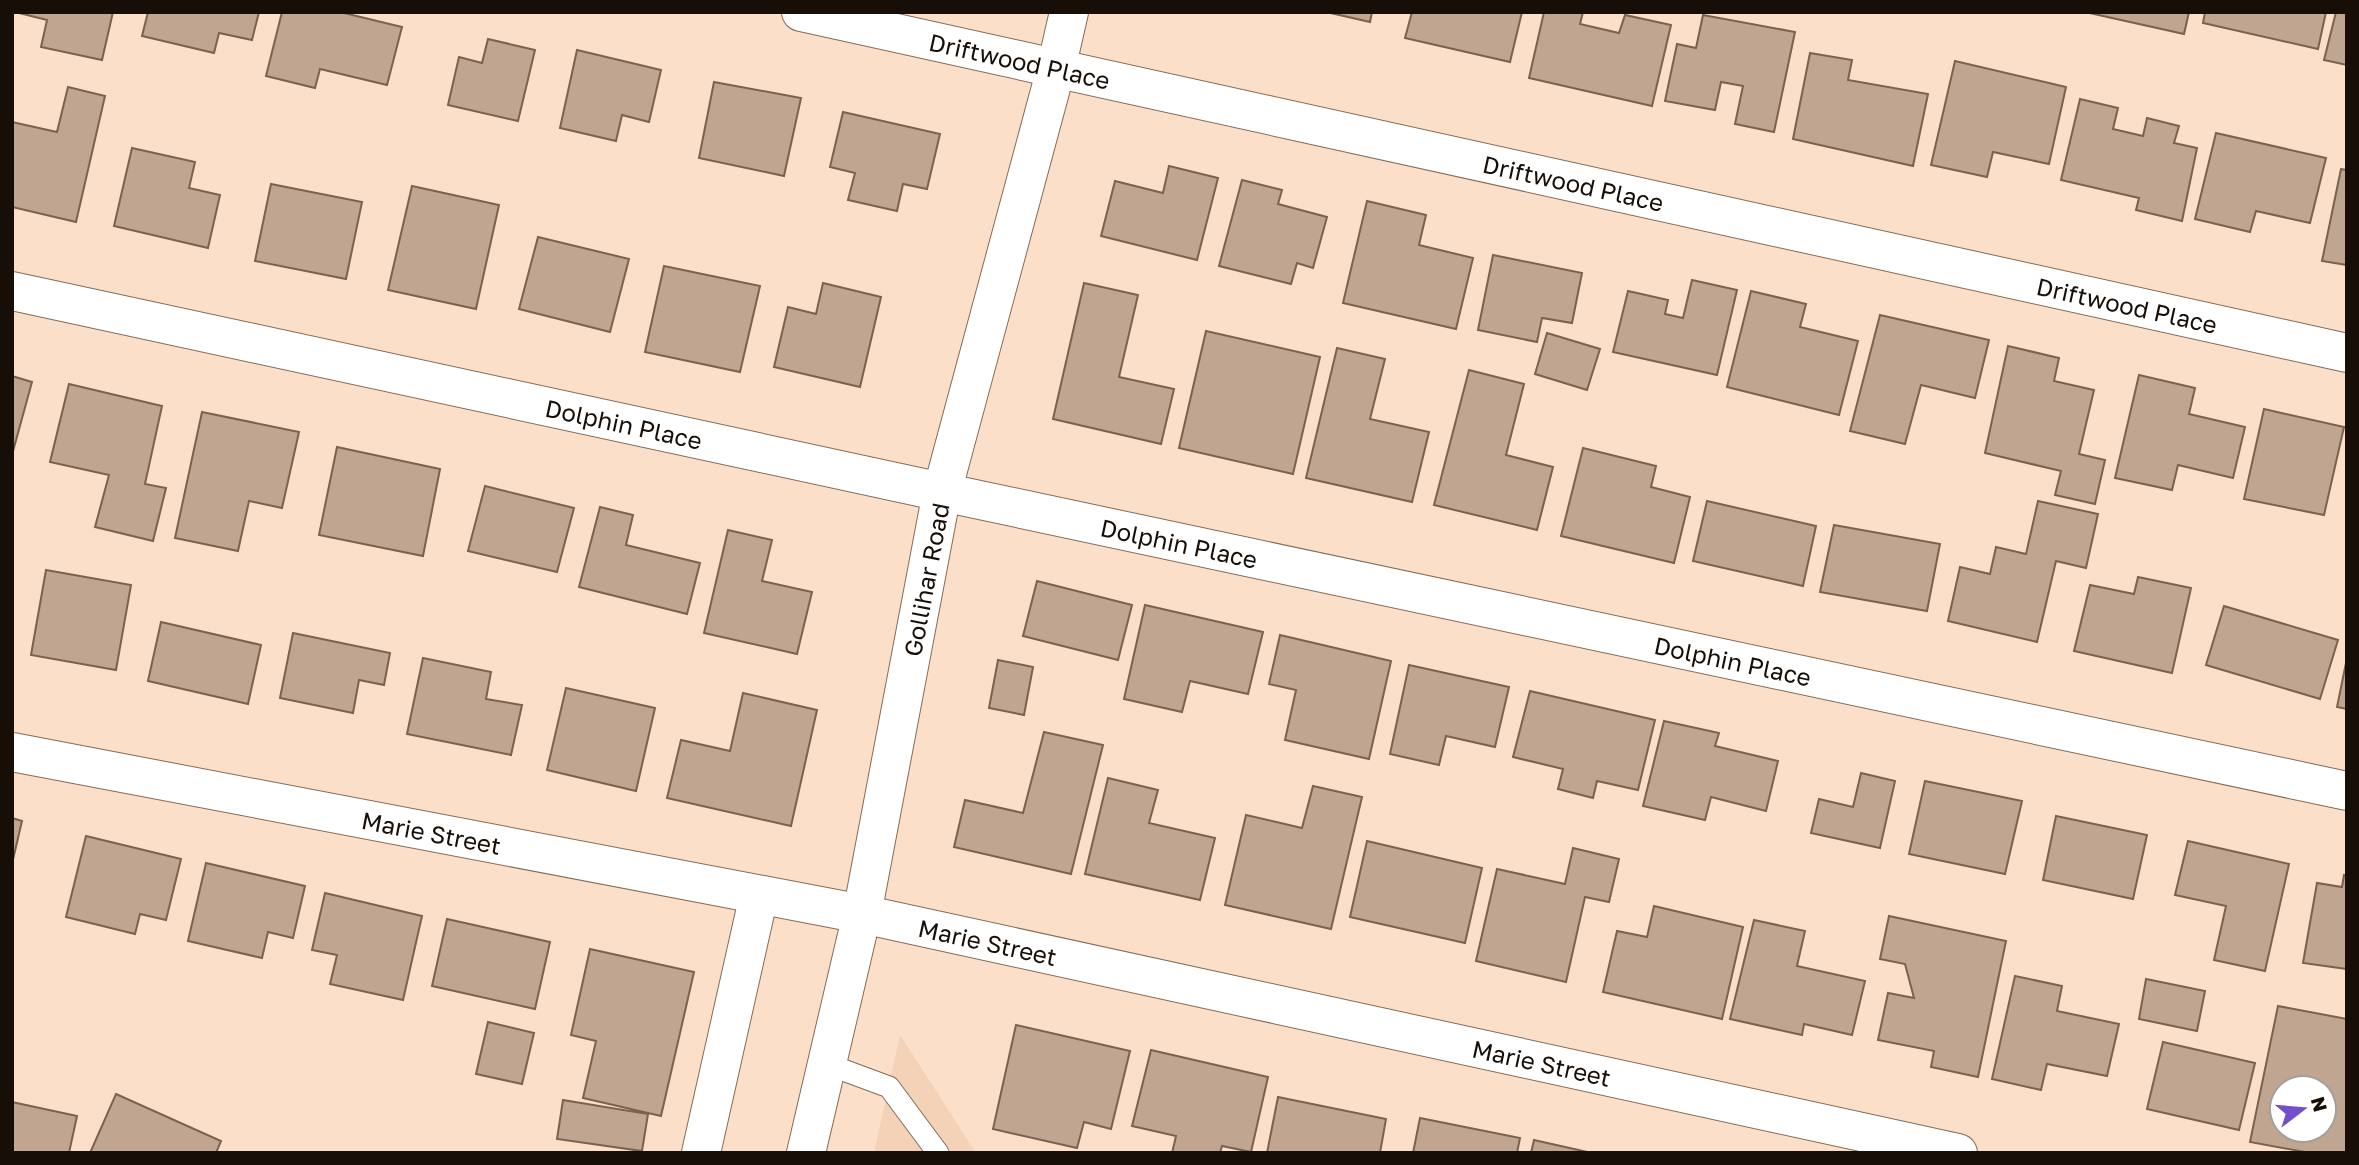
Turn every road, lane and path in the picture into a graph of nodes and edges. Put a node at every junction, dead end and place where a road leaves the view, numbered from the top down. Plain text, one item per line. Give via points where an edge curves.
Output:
1 (801, 12) edge
2 (1069, 12) edge
3 (1056, 69) junction
4 (12, 291) edge
5 (2347, 353) edge
6 (942, 492) junction
7 (12, 752) edge
8 (2347, 792) edge
9 (759, 895) junction
10 (862, 914) junction
11 (827, 1064) junction
12 (701, 1153) edge
13 (806, 1153) edge
14 (938, 1153) edge
15 (1958, 1153) edge

1 - 3 street, Driftwood Place
2 - 3 street, Gollihar Road
3 - 5 street, Driftwood Place
3 - 6 street, Gollihar Road
4 - 6 street, Dolphin Place
6 - 8 street, Dolphin Place
6 - 10 street, Gollihar Road
7 - 9 street, Marie Street
9 - 10 street, Marie Street
9 - 12 street
10 - 11 street, Gollihar Road
10 - 15 street, Marie Street
11 - 13 street, Gollihar Road
11 - 14 lane via 889,1087

